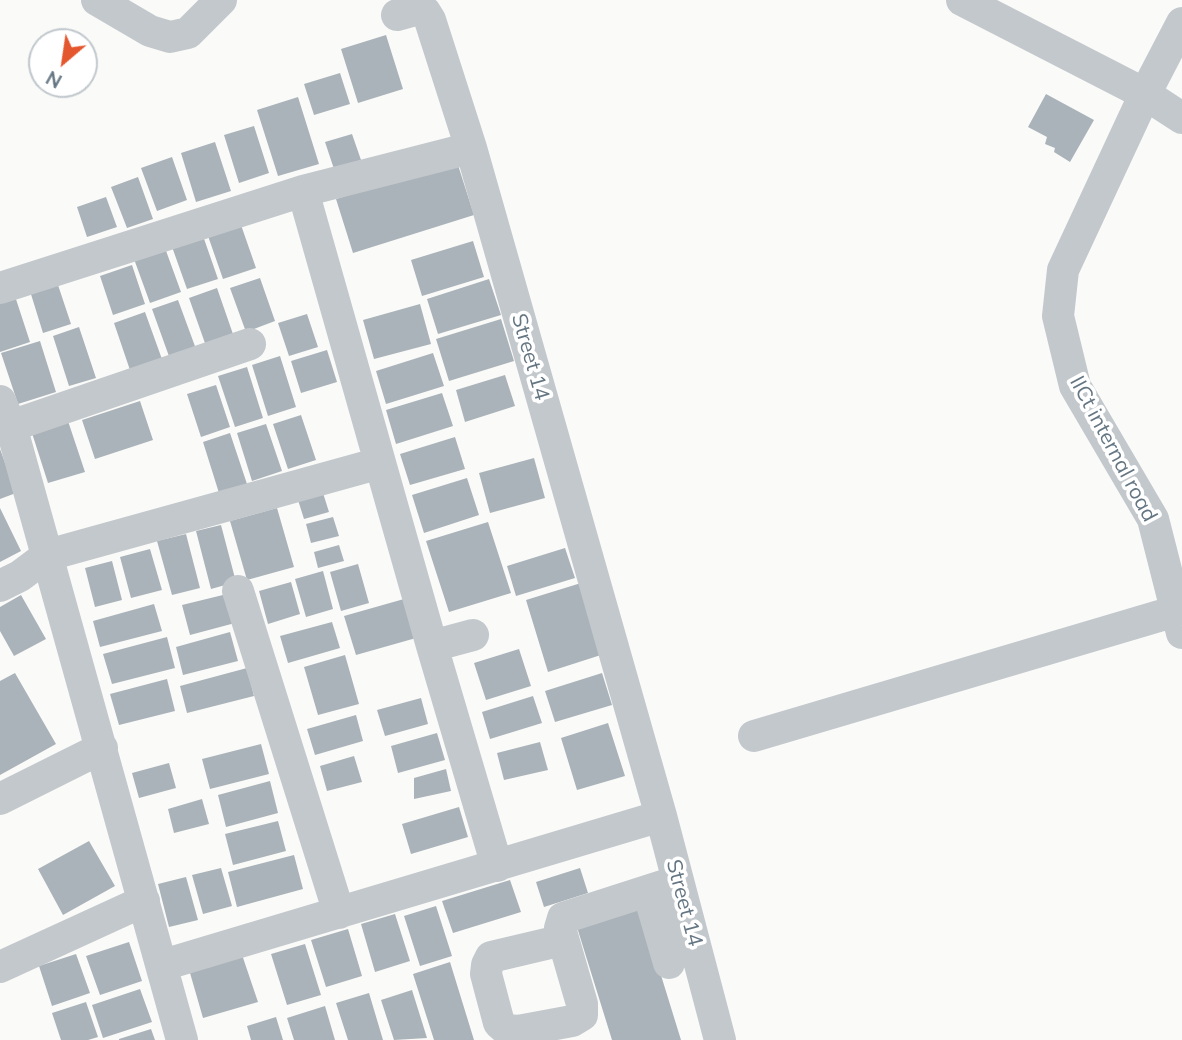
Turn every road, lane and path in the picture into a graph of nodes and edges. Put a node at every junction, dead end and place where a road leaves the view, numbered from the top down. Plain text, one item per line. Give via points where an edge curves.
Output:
1 (97, 0) edge
2 (221, 0) edge
3 (962, 0) edge
4 (132, 10) edge
5 (397, 15) dead end
6 (1182, 23) edge
7 (1145, 94) junction
8 (1182, 118) edge
9 (471, 148) junction
10 (303, 191) junction
11 (0, 288) edge
12 (250, 344) dead end
13 (3, 409) edge
14 (380, 463) junction
15 (48, 555) junction
16 (0, 586) edge
17 (238, 591) dead end
18 (1179, 622) edge
19 (473, 635) dead end
20 (432, 646) junction
21 (754, 736) dead end
22 (102, 748) junction
23 (0, 799) edge
24 (661, 816) junction
25 (497, 866) junction
26 (678, 881) junction
27 (648, 891) junction
28 (144, 901) junction
29 (339, 913) junction
30 (563, 940) dead end
31 (670, 963) dead end
32 (163, 965) junction
33 (0, 967) edge
34 (182, 1040) edge
35 (720, 1040) edge

1 - 4 street
2 - 4 street via 188,33 170,37 149,31
3 - 7 street
5 - 9 street, Street 14 via 415,10 425,12 430,20
6 - 7 street, IICt internal road
7 - 8 street
7 - 18 street, IICt internal road via 1063,270 1058,316 1075,386 1153,519
9 - 10 street
9 - 24 street, Street 14
10 - 11 street
10 - 14 street
12 - 13 street
13 - 15 street
14 - 15 street
14 - 20 street
15 - 16 street
15 - 22 street
17 - 29 street
18 - 21 street, IICt internal road
19 - 20 street
20 - 25 street
22 - 23 street
22 - 28 street
24 - 25 street
24 - 26 street, Street 14
25 - 29 street
26 - 27 street
26 - 35 street, Street 14
27 - 30 street via 563,918
27 - 31 street
28 - 32 street
28 - 33 street
29 - 32 street
32 - 34 street

